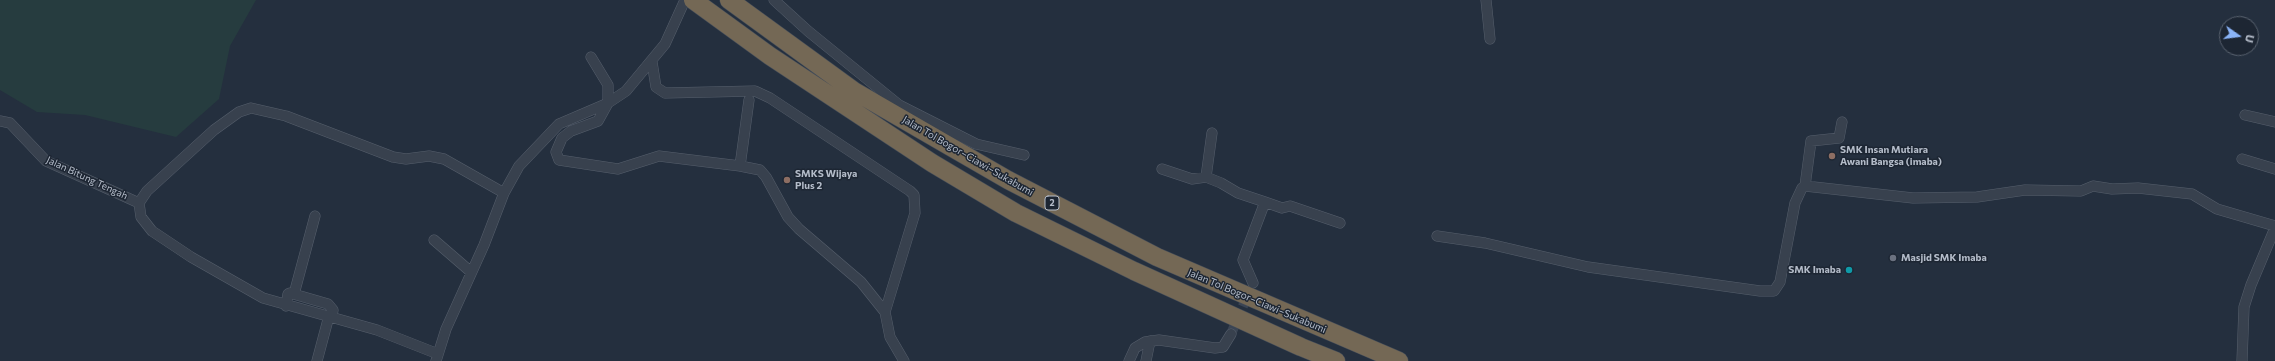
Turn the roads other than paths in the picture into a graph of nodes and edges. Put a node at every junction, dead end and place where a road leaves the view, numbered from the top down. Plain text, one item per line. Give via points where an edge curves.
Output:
1 (684, 0) edge
2 (693, 0) edge
3 (729, 0) edge
4 (774, 0) edge
5 (1486, 0) edge
6 (1490, 39) dead end
7 (591, 57) dead end
8 (652, 62) junction
9 (749, 100) dead end
10 (608, 103) junction
11 (2245, 115) dead end
12 (0, 121) edge
13 (1842, 122) dead end
14 (2275, 122) edge
15 (1212, 133) dead end
16 (1024, 155) dead end
17 (2242, 159) dead end
18 (740, 166) junction
19 (1162, 169) dead end
20 (2275, 169) edge
21 (1206, 177) junction
22 (1805, 186) junction
23 (504, 194) junction
24 (139, 202) junction
25 (1265, 202) junction
26 (315, 216) dead end
27 (1340, 223) dead end
28 (2275, 227) edge
29 (1437, 236) dead end
30 (434, 240) dead end
31 (471, 272) junction
32 (1253, 283) dead end
33 (294, 294) junction
34 (286, 306) junction
35 (885, 312) junction
36 (331, 317) junction
37 (1231, 334) tunnel mouth
38 (1150, 341) junction
39 (437, 357) edge
40 (317, 361) edge
41 (904, 361) edge
42 (1129, 361) edge
43 (1146, 361) edge
44 (1336, 361) edge
45 (1398, 361) edge
46 (2242, 361) edge

1 - 8 street via 666,44
2 - 44 highway via 770,56 925,159 1016,213 1162,284
3 - 45 highway, Jalan Tol Bogor–Ciawi–Sukabumi / 2 via 854,91 1008,180 1157,257
4 - 16 street via 898,105 976,144
5 - 6 street
7 - 10 street via 608,85
8 - 10 street via 626,91
8 - 35 street via 656,87 665,93 677,95 755,91 770,98 910,191 915,198 915,213
9 - 18 street
10 - 18 street via 598,121 571,131 562,138 556,152 559,160 615,169 655,156
10 - 23 street via 554,127 522,162
11 - 14 street
12 - 24 street, Jalan Bitung Tengah via 10,123 46,161
13 - 22 street via 1839,138 1812,141
15 - 21 street
17 - 20 street
18 - 35 street via 763,173 788,218 861,282
19 - 21 street via 1186,178
21 - 25 street via 1238,193
22 - 28 street via 1913,198 1977,197 2025,190 2081,191 2093,186 2112,189 2138,188 2192,194 2218,209
22 - 29 street via 1795,203 1780,282 1774,291 1682,282 1596,268 1485,243
23 - 24 street via 444,159 429,156 393,158 286,116 251,108 239,112 214,130 146,191
23 - 31 street
24 - 34 street via 139,213 143,221 164,240 253,293
25 - 27 street via 1282,208 1290,206
25 - 32 street via 1243,260
26 - 33 street
28 - 46 street via 2250,285 2244,307
30 - 31 street
31 - 39 street via 448,323
33 - 34 street via 288,294
33 - 36 street via 328,304 333,310
34 - 36 street
35 - 41 street via 890,337
36 - 39 street via 390,335
36 - 40 street
37 - 38 street via 1223,347 1215,348
38 - 42 street via 1135,348
38 - 43 street

